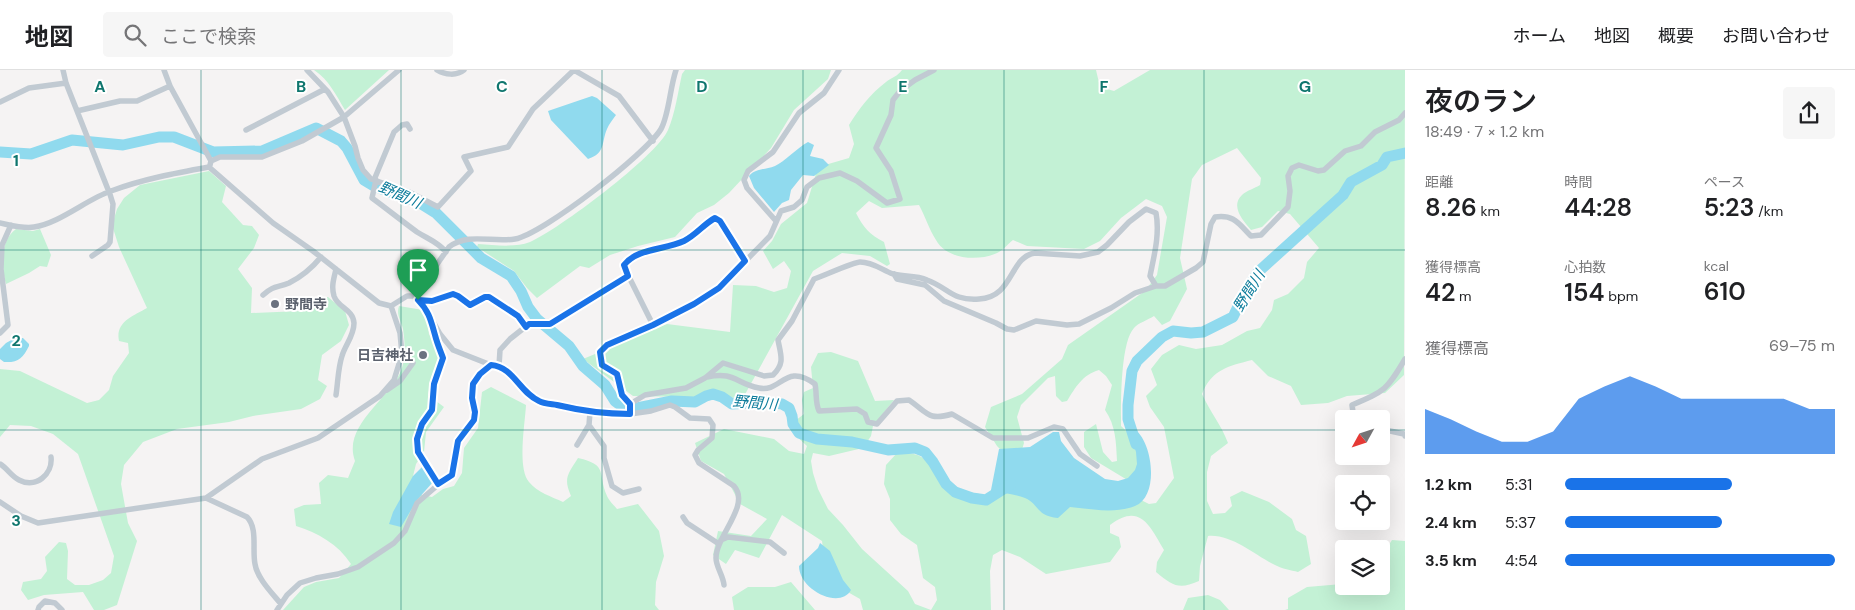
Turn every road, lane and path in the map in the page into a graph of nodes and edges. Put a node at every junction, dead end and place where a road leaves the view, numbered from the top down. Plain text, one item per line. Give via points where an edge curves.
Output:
1 (63, 70) edge
2 (164, 70) edge
3 (307, 70) edge
4 (400, 70) edge
5 (438, 70) edge
6 (464, 70) edge
7 (574, 70) edge
8 (676, 70) edge
9 (839, 70) edge
10 (934, 70) edge
11 (66, 83) junction
12 (170, 86) junction
13 (325, 89) junction
14 (0, 102) edge
15 (77, 111) junction
16 (1405, 113) edge
17 (344, 117) junction
18 (410, 129) dead end
19 (246, 130) dead end
20 (653, 140) junction
21 (210, 164) junction
22 (375, 180) junction
23 (109, 191) junction
24 (776, 221) junction
25 (0, 223) edge
26 (12, 225) junction
27 (446, 252) junction
28 (92, 256) dead end
29 (321, 257) junction
30 (745, 261) junction
31 (336, 268) junction
32 (894, 274) junction
33 (628, 276) junction
34 (1156, 286) junction
35 (263, 295) dead end
36 (416, 298) junction
37 (391, 306) junction
38 (432, 319) junction
39 (653, 325) junction
40 (526, 327) junction
41 (0, 333) edge
42 (1405, 359) edge
43 (412, 363) dead end
44 (491, 365) junction
45 (499, 366) junction
46 (705, 378) junction
47 (383, 392) junction
48 (336, 395) dead end
49 (630, 404) junction
50 (1353, 410) edge
51 (590, 412) junction
52 (630, 414) junction
53 (589, 425) junction
54 (1390, 431) edge
55 (1405, 436) edge
56 (577, 445) dead end
57 (51, 457) dead end
58 (0, 464) edge
59 (1098, 466) dead end
60 (438, 484) junction
61 (639, 489) dead end
62 (206, 498) junction
63 (0, 502) edge
64 (684, 517) dead end
65 (720, 542) junction
66 (784, 553) dead end
67 (724, 584) dead end
68 (281, 604) junction
69 (38, 610) edge
70 (62, 610) edge
71 (277, 610) edge

1 - 11 street
2 - 12 street
3 - 13 street
4 - 17 street
5 - 6 street via 451,74
7 - 20 street via 619,96
7 - 22 street via 533,109 508,147 464,157 471,171 438,207
8 - 20 street via 662,128
9 - 24 street via 824,93 799,113 773,152 748,171 744,180 747,188
10 - 24 street via 915,80 893,100 891,115 876,148 891,171 900,199 887,204 857,181 840,173 819,178 807,187 802,200 782,211
11 - 14 street via 29,88
11 - 15 street
12 - 15 street via 137,101 120,101
12 - 21 street
13 - 17 street
13 - 19 street
15 - 23 street
16 - 34 street via 1399,120 1375,132 1361,146 1345,151 1324,170 1299,165 1292,168 1288,176 1288,207 1261,235 1251,236 1233,217 1215,217 1202,262 1164,286
17 - 21 street via 302,141 262,157 220,158
17 - 22 street via 363,170
18 - 22 street via 407,124 394,132
20 - 27 street via 581,201 532,232 516,238 468,238 456,242
21 - 23 street
21 - 29 street via 273,224
22 - 27 street via 372,198 420,234 440,244
23 - 26 street via 34,227
23 - 28 street via 113,204 110,242
24 - 30 street via 770,236
25 - 26 street
26 - 41 street via 2,245 1,269 8,325
27 - 36 street
29 - 31 street
29 - 35 street via 306,272 292,281 272,287
30 - 33 street via 715,218 684,241 628,259 624,265
30 - 39 street via 719,288
31 - 37 street via 379,303
31 - 48 street via 332,283 334,296 350,311 354,323 342,355
32 - 34 street via 897,279 925,285 944,301 1014,330 1036,321 1079,324 1135,292
32 - 34 street via 928,280 965,299 982,299 998,293 1010,280 1021,258 1028,254 1080,256 1098,252 1146,209 1156,213 1157,220 1150,276
32 - 46 street via 873,264 859,262 814,280 778,340 781,368 773,375 764,376 723,363
33 - 39 street
33 - 40 street via 550,324 529,324
36 - 37 street via 407,296
36 - 38 street
36 - 40 street via 432,301 453,294 470,305 489,297 518,316
37 - 47 street via 400,333 402,354 394,380
38 - 44 street via 454,350
38 - 60 street via 443,358 434,384 432,410 417,439 418,452
39 - 49 street via 607,345 600,352 602,365 617,374 622,395
40 - 45 street via 500,350
42 - 50 street via 1392,383 1379,394 1352,405
43 - 47 street via 400,381
44 - 45 street
44 - 60 street via 473,384 474,420 458,441 452,475
45 - 51 street via 539,402
46 - 49 street via 686,388 645,395
46 - 59 street via 727,375 760,389 791,376 804,376 815,384 819,411 857,409 865,414 868,422 877,424 897,401 910,400 931,416 938,418 952,414 993,438 1028,438 1054,427 1063,429 1080,454
47 - 62 street via 318,438 262,459
49 - 52 street
51 - 52 street
51 - 53 street
52 - 65 street via 670,405 690,418 709,419 714,425 712,438 695,455 699,463 734,486 740,498
53 - 56 street
53 - 61 street via 604,446 612,486 623,493
54 - 55 street
57 - 58 street via 50,471 43,478 29,483 19,480
60 - 68 street via 418,503 405,531 394,543 358,567 300,584
62 - 63 street via 38,523
62 - 68 street via 251,521 254,563
64 - 65 street via 687,523
65 - 66 street via 728,537 770,542
65 - 67 street via 716,560
68 - 71 street
69 - 70 street via 45,601 55,603

